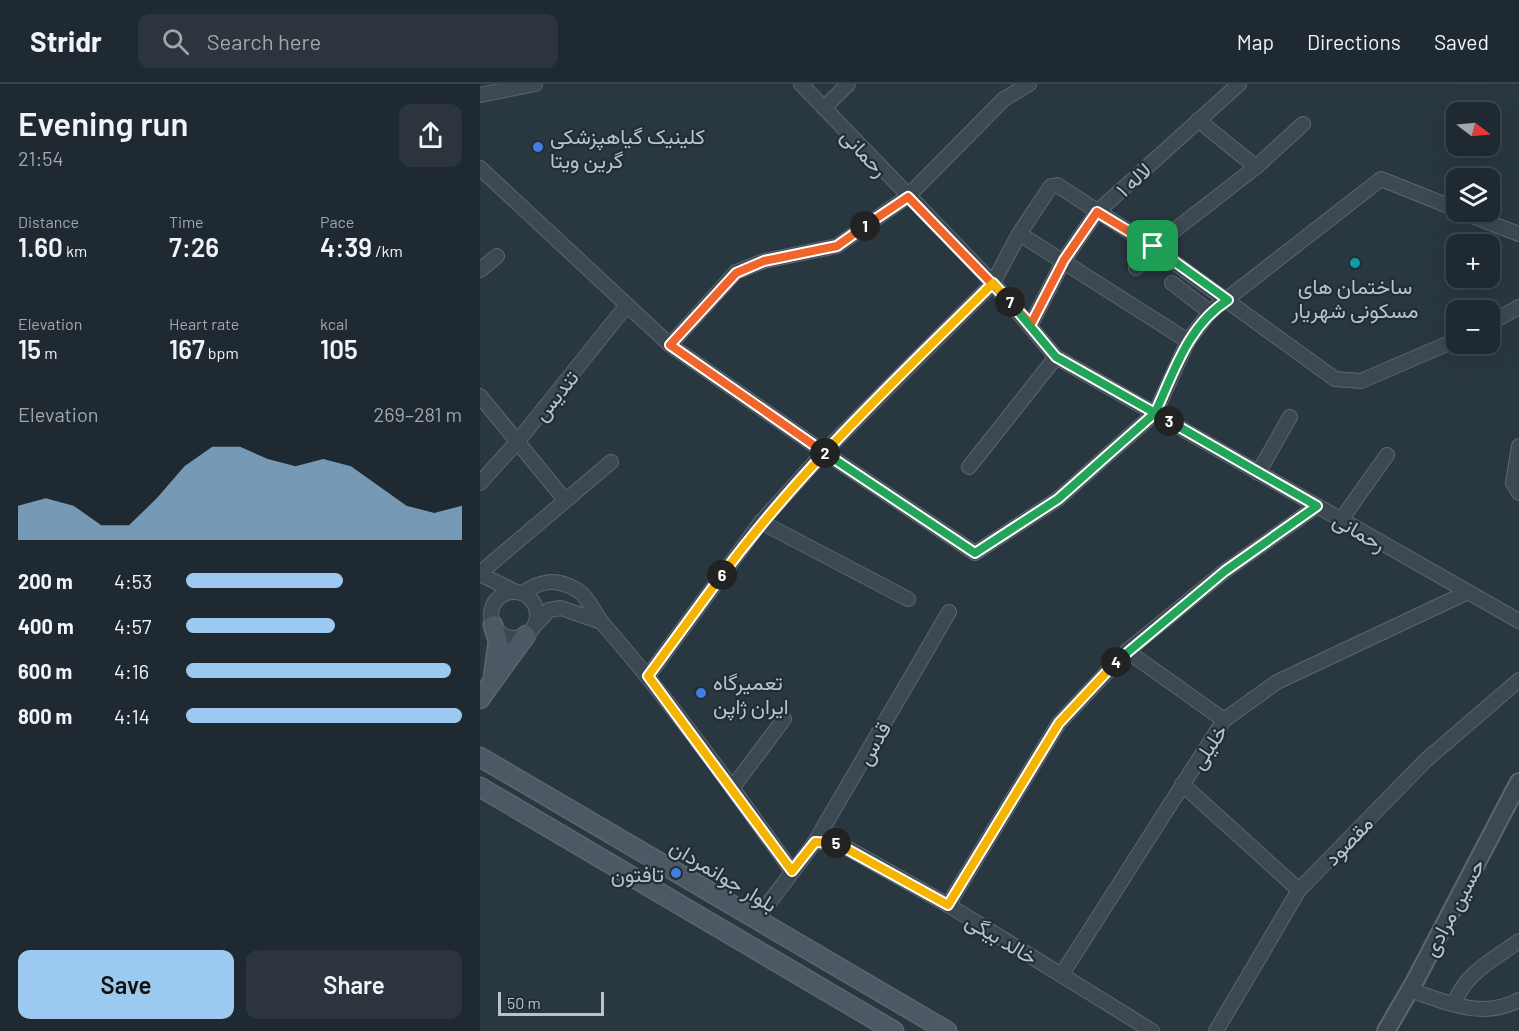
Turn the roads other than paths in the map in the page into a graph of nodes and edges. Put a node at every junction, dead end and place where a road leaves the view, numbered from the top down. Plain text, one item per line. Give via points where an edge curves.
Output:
1 (535, 84) edge
2 (801, 84) edge
3 (848, 84) edge
4 (1029, 84) edge
5 (1239, 84) edge
6 (480, 95) edge
7 (824, 108) junction
8 (1198, 120) junction
9 (1304, 124) dead end
10 (1256, 167) junction
11 (480, 168) edge
12 (908, 197) junction
13 (1446, 205) edge
14 (1097, 212) junction
15 (1488, 222) edge
16 (1519, 234) edge
17 (1026, 237) dead end
18 (1153, 246) junction
19 (497, 256) dead end
20 (1064, 260) junction
21 (1136, 268) dead end
22 (480, 270) edge
23 (993, 283) junction
24 (1172, 283) dead end
25 (1228, 300) junction
26 (627, 305) junction
27 (1519, 307) edge
28 (1210, 312) junction
29 (1500, 317) edge
30 (1031, 324) junction
31 (1188, 341) junction
32 (1446, 344) edge
33 (670, 345) junction
34 (1056, 357) junction
35 (480, 396) edge
36 (1155, 413) junction
37 (1290, 417) dead end
38 (518, 441) junction
39 (1519, 446) edge
40 (824, 452) junction
41 (1387, 455) dead end
42 (611, 462) dead end
43 (969, 467) dead end
44 (1258, 473) junction
45 (480, 483) edge
46 (1519, 493) edge
47 (565, 500) junction
48 (1317, 506) junction
49 (1341, 520) junction
50 (761, 522) junction
51 (480, 574) edge
52 (1468, 592) junction
53 (519, 593) junction
54 (908, 599) dead end
55 (480, 601) edge
56 (949, 612) dead end
57 (492, 621) junction
58 (1519, 621) edge
59 (601, 622) junction
60 (531, 630) junction
61 (1127, 651) junction
62 (648, 676) junction
63 (1519, 680) edge
64 (492, 682) junction
65 (480, 699) edge
66 (784, 719) dead end
67 (1224, 720) junction
68 (480, 756) edge
69 (1519, 782) edge
70 (1182, 784) junction
71 (480, 787) edge
72 (733, 788) junction
73 (815, 842) junction
74 (792, 871) junction
75 (1299, 890) junction
76 (948, 905) junction
77 (756, 920) junction
78 (1519, 941) edge
79 (1062, 974) junction
80 (1410, 990) junction
81 (1519, 1000) edge
82 (1454, 1004) junction
83 (894, 1031) edge
84 (946, 1031) edge
85 (1152, 1031) edge
86 (1216, 1031) edge
87 (1386, 1031) edge

1 - 6 street
2 - 7 street, رحمانی
3 - 7 street
4 - 12 street via 1004,99
5 - 8 street, لاله ۱
7 - 12 street, رحمانی
8 - 10 street
8 - 14 street, لاله ۱
9 - 10 street
10 - 18 street
11 - 26 street
12 - 23 street, رحمانی
12 - 33 street via 837,246 764,261 736,273
13 - 25 street via 1381,179
14 - 18 street
14 - 20 street, لاله ۱
14 - 23 street via 1054,185 1019,234
15 - 16 street
17 - 20 street
18 - 21 street
18 - 25 street
19 - 22 street
20 - 30 street, لاله ۱
20 - 31 street
23 - 30 street, رحمانی
23 - 40 street
24 - 28 street
25 - 28 street
25 - 32 street via 1335,379 1361,381
26 - 33 street
26 - 38 street, تندیس
27 - 29 street
28 - 31 street
30 - 34 street, رحمانی
31 - 36 street
33 - 40 street
34 - 36 street, رحمانی
34 - 43 street
35 - 38 street
36 - 40 street via 1058,499 975,553
36 - 44 street, رحمانی
37 - 44 street
38 - 45 street, تندیس
38 - 47 street
39 - 46 street via 1513,483
40 - 50 street
41 - 49 street
42 - 47 street
44 - 48 street, رحمانی
47 - 51 street
48 - 49 street, رحمانی
48 - 61 street via 1225,571
49 - 52 street, رحمانی
50 - 54 street
50 - 62 street
51 - 53 street
52 - 58 street, رحمانی
52 - 67 street, خلیلی via 1277,682
53 - 57 street via 508,593 495,602
53 - 59 street via 546,581 562,582 580,591
53 - 60 street via 534,603 538,617
55 - 57 street
56 - 73 street, قدس
57 - 60 street via 504,636 511,638
57 - 64 main road via 498,641
59 - 60 street via 561,608 549,610
59 - 62 street
60 - 64 main road
61 - 67 street
61 - 76 street via 1059,723
62 - 72 street
63 - 75 street, مقصود via 1426,760
64 - 65 main road
66 - 72 street
67 - 70 street, خلیلی
68 - 77 main road, بلوار جوانمردان
69 - 80 street, حسین مرادی
70 - 75 street
70 - 79 street, خلیلی
71 - 83 main road
72 - 74 street
73 - 74 street, قدس
73 - 76 street, خالد بیگی via 832,842 846,848
74 - 77 street, قدس
75 - 86 street, مقصود
76 - 79 street, خالد بیگی
77 - 84 main road, بلوار جوانمردان
78 - 82 street via 1469,977 1460,987
79 - 85 street, خالد بیگی
80 - 82 street
80 - 87 street, حسین مرادی
81 - 82 street via 1489,1011

